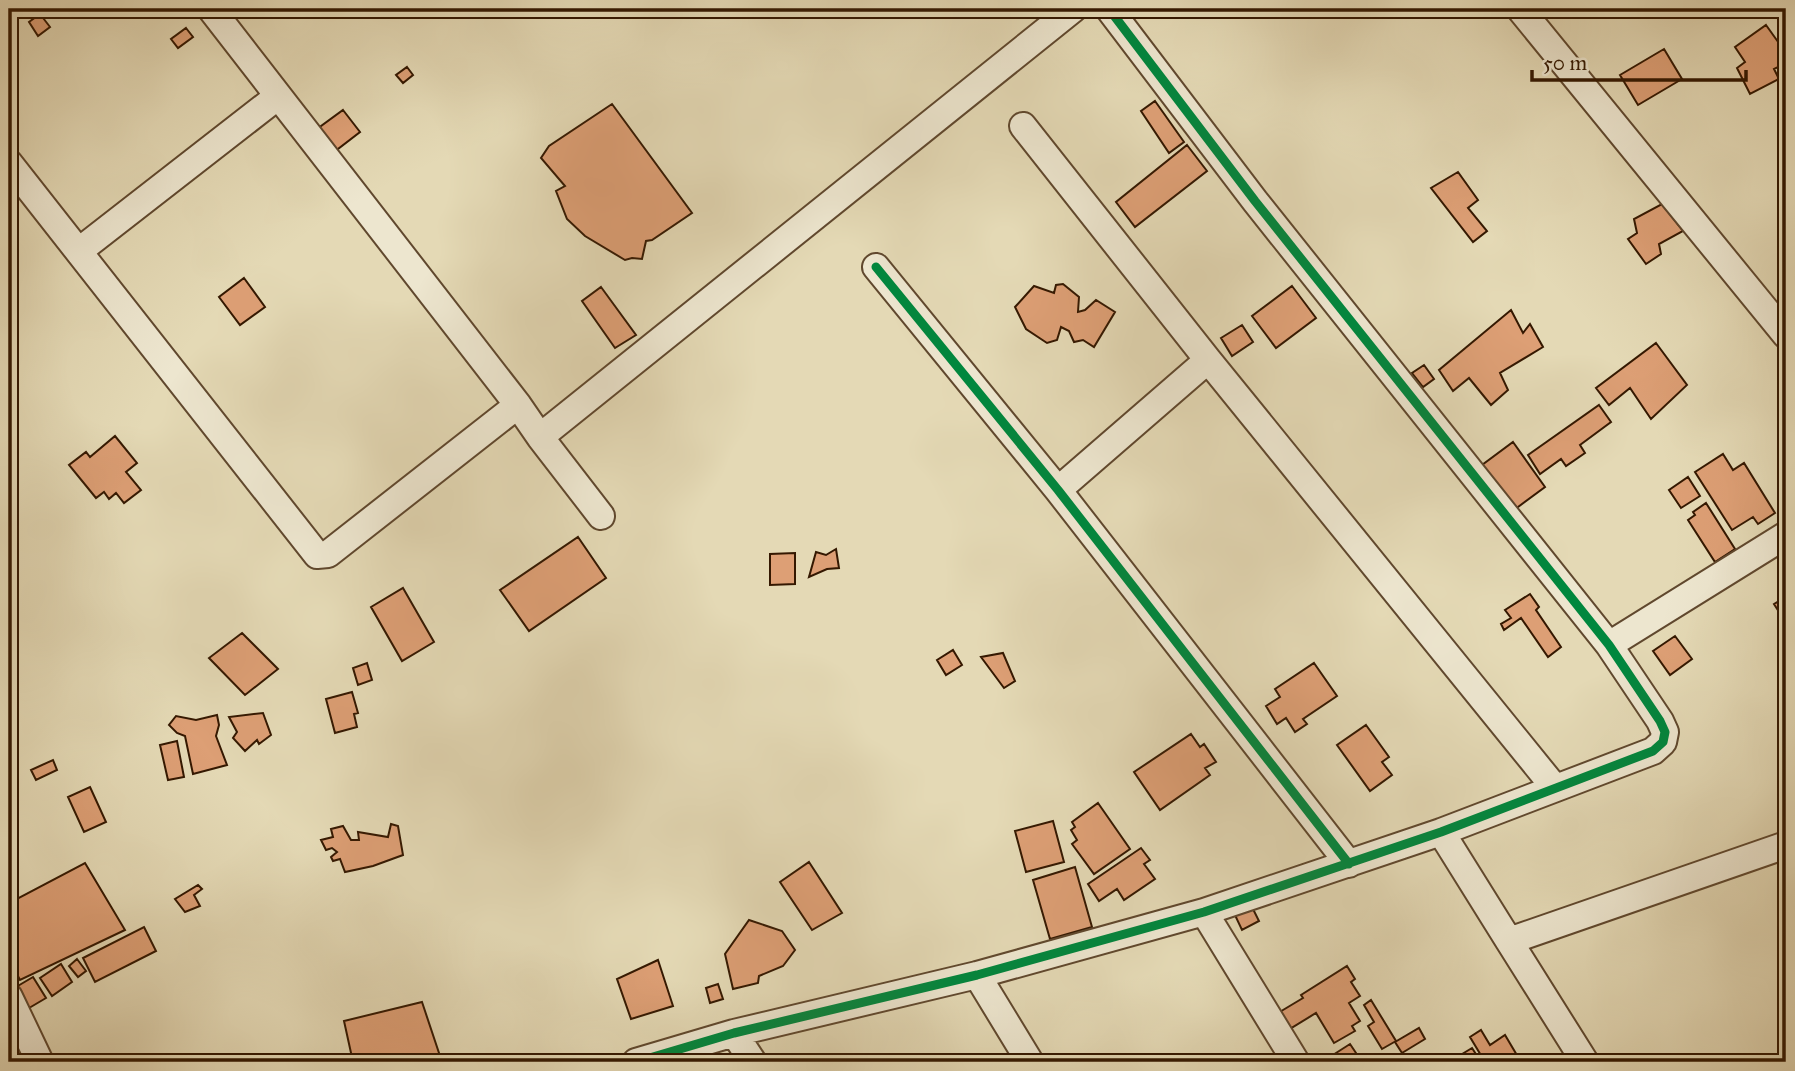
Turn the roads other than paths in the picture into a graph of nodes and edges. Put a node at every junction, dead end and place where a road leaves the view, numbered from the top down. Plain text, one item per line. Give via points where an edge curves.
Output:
1 (211, 9) edge
2 (1073, 9) edge
3 (1109, 9) edge
4 (1520, 9) edge
5 (277, 97) junction
6 (1023, 126) dead end
7 (9, 163) edge
8 (79, 251) junction
9 (876, 267) dead end
10 (1786, 335) edge
11 (1208, 360) junction
12 (518, 405) junction
13 (540, 437) junction
14 (1058, 490) junction
15 (601, 516) dead end
16 (1786, 535) edge
17 (1609, 645) junction
18 (1555, 788) junction
19 (1441, 832) junction
20 (1786, 845) edge
21 (1349, 863) junction
22 (1204, 912) junction
23 (1509, 940) junction
24 (977, 975) junction
25 (9, 997) edge
26 (734, 1032) junction
27 (40, 1062) edge
28 (636, 1062) edge
29 (753, 1062) edge
30 (1030, 1062) edge
31 (1296, 1062) edge
32 (1585, 1062) edge

1 - 5 street
2 - 13 street
3 - 17 street via 1255,201
4 - 10 street
5 - 8 street
5 - 12 street
6 - 11 street
7 - 8 street
8 - 12 street via 317,555 328,554
9 - 14 street
11 - 14 street
11 - 18 street
12 - 13 street
13 - 15 street
14 - 21 street
16 - 17 street
17 - 18 street via 1660,721 1663,742 1653,751
18 - 19 street
19 - 21 street
19 - 23 street
20 - 23 street
21 - 22 street
22 - 24 street
22 - 31 street
23 - 32 street
24 - 26 street
24 - 30 street
25 - 27 street
26 - 28 street
26 - 29 street

